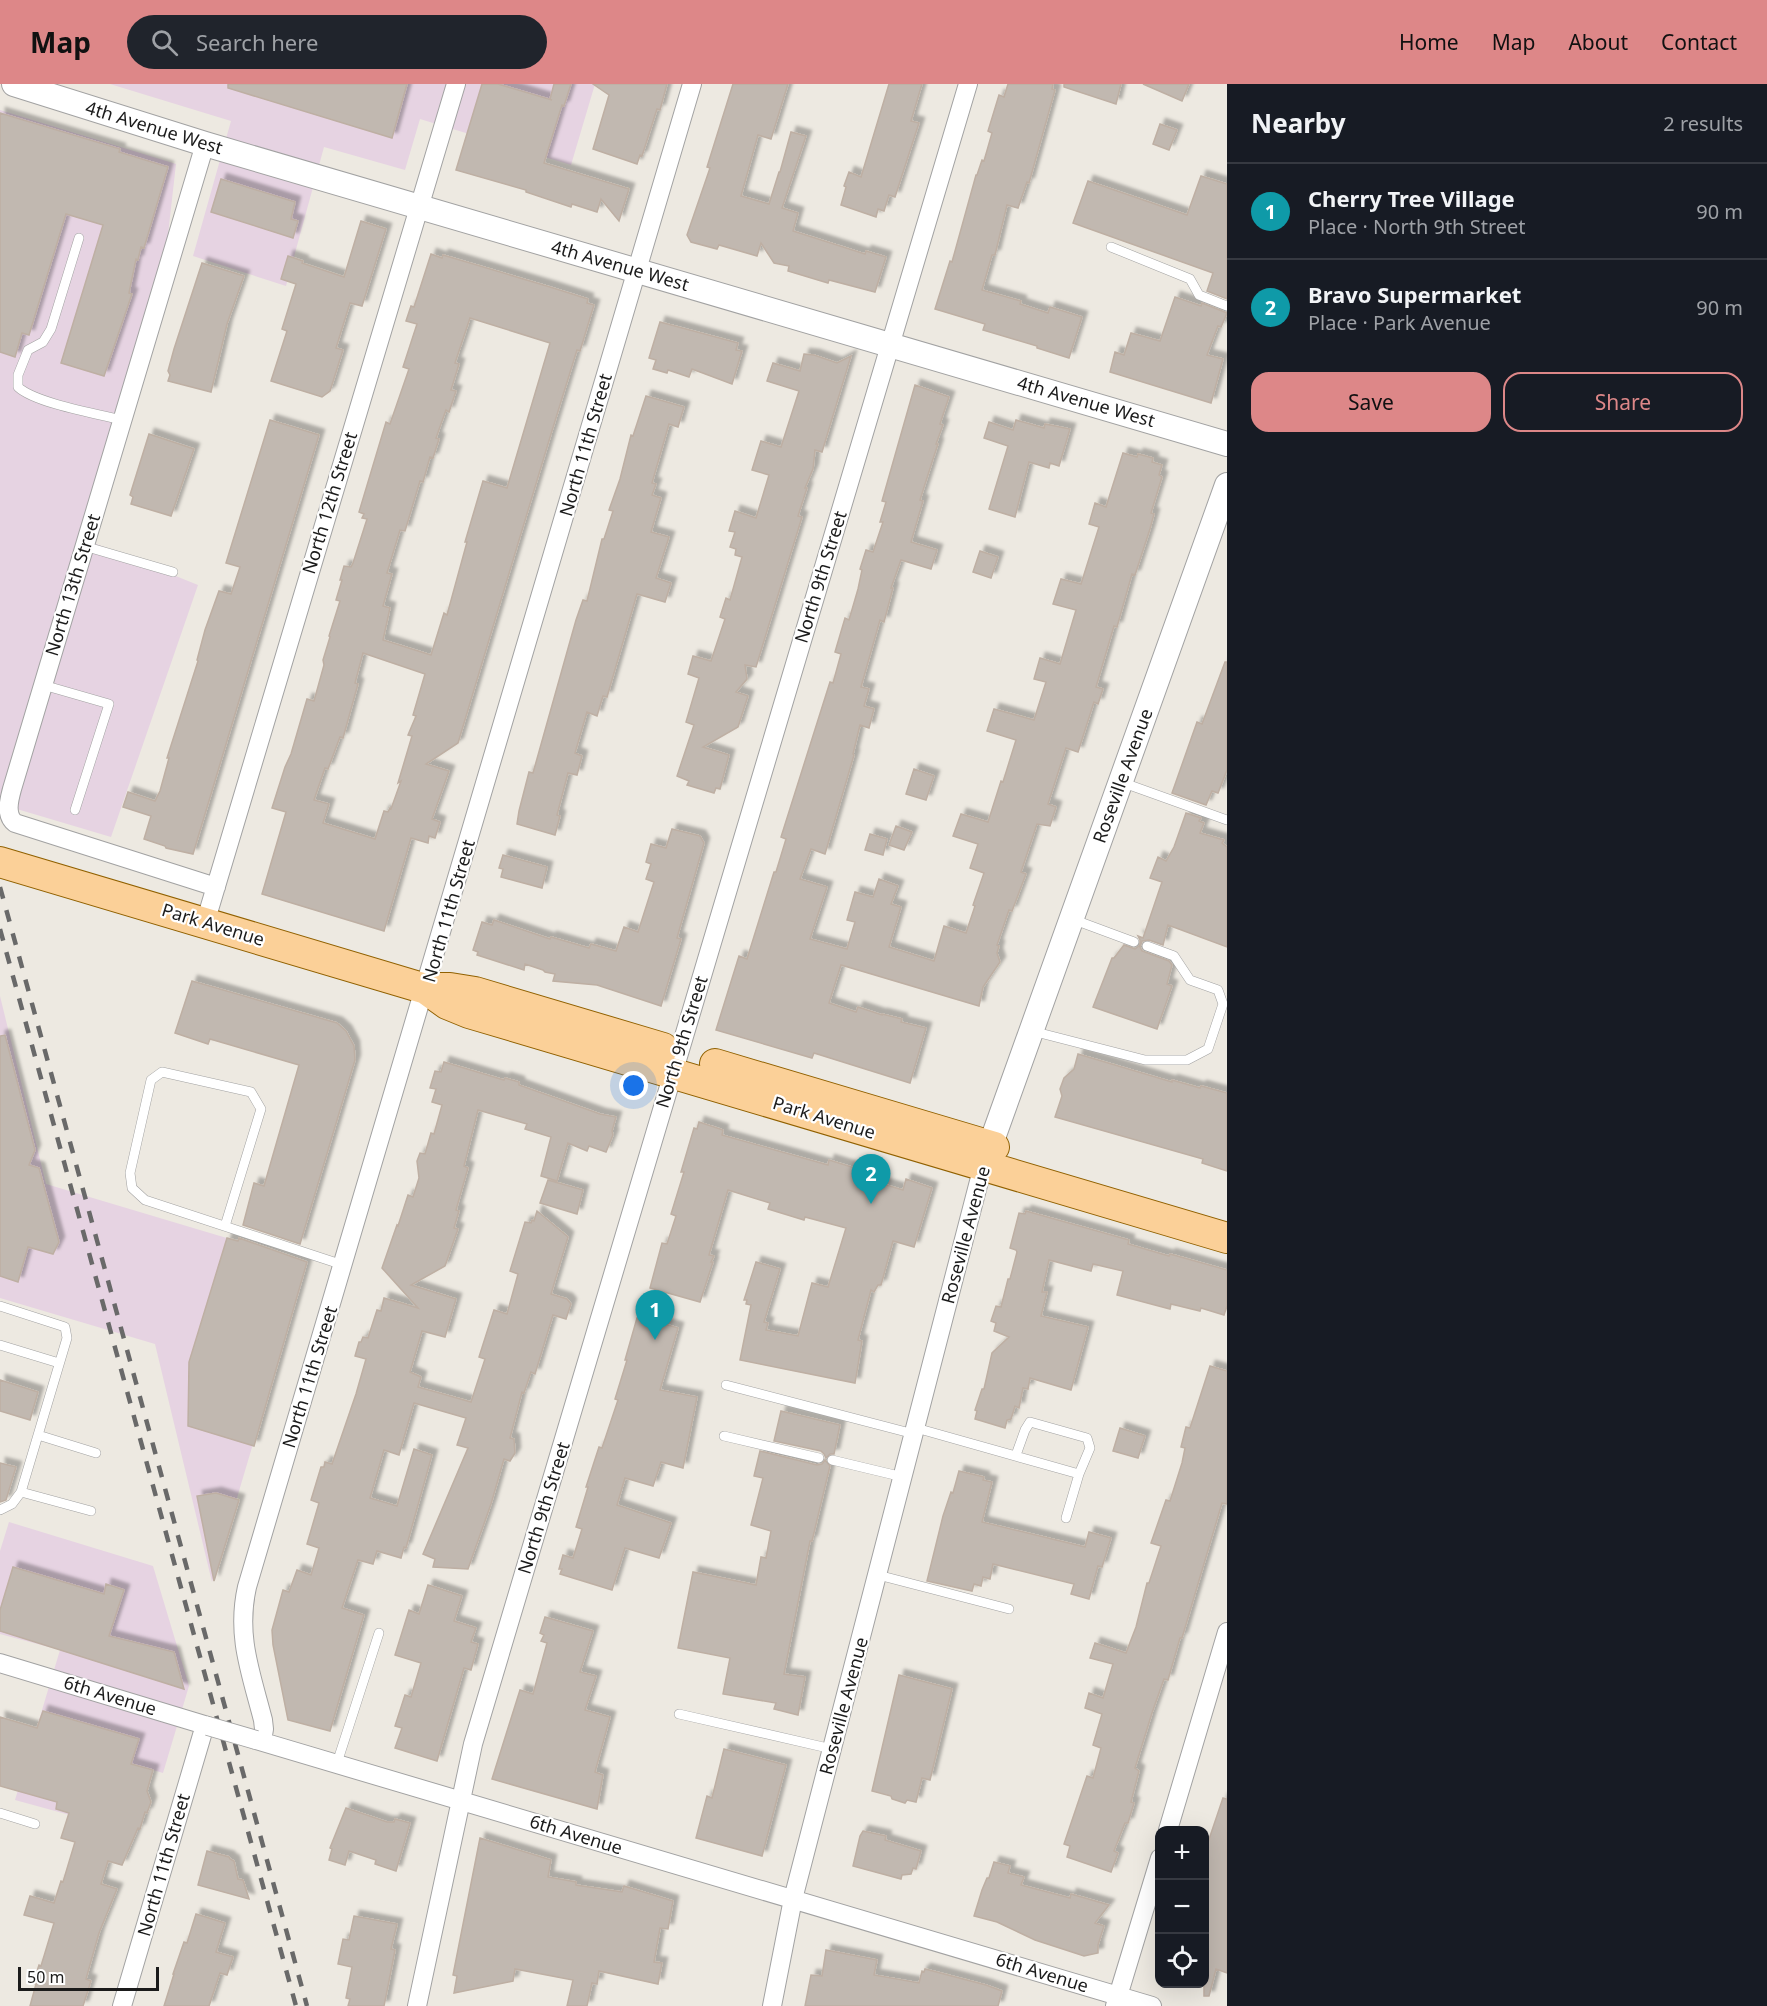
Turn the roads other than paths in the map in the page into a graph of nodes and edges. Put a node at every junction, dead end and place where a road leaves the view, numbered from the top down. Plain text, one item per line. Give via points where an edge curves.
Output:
1 (14, 84) edge
2 (456, 84) edge
3 (692, 84) edge
4 (968, 84) edge
5 (205, 144) junction
6 (419, 207) junction
7 (79, 238) dead end
8 (1111, 247) dead end
9 (637, 271) junction
10 (1227, 306) edge
11 (890, 345) junction
12 (122, 420) junction
13 (1227, 444) edge
14 (1227, 485) edge
15 (84, 546) junction
16 (173, 572) dead end
17 (43, 685) junction
18 (1121, 782) junction
19 (75, 810) dead end
20 (1227, 820) edge
21 (12, 865) edge
22 (216, 886) junction
23 (1072, 919) junction
24 (205, 922) junction
25 (1134, 942) dead end
26 (1147, 946) dead end
27 (426, 989) junction
28 (1032, 1031) junction
29 (676, 1063) junction
30 (987, 1156) junction
31 (1227, 1216) edge
32 (225, 1226) junction
33 (1227, 1238) edge
34 (343, 1265) junction
35 (0, 1306) edge
36 (0, 1345) edge
37 (59, 1363) junction
38 (726, 1385) dead end
39 (915, 1431) junction
40 (38, 1436) junction
41 (724, 1436) dead end
42 (96, 1453) dead end
43 (1016, 1455) junction
44 (819, 1458) dead end
45 (832, 1460) dead end
46 (1080, 1474) junction
47 (903, 1477) junction
48 (21, 1492) junction
49 (0, 1510) edge
50 (91, 1511) dead end
51 (1066, 1518) dead end
52 (878, 1575) junction
53 (1009, 1609) dead end
54 (1227, 1632) edge
55 (379, 1633) dead end
56 (0, 1664) edge
57 (679, 1714) dead end
58 (207, 1725) junction
59 (259, 1740) junction
60 (832, 1749) junction
61 (337, 1764) junction
62 (460, 1800) junction
63 (0, 1814) edge
64 (35, 1824) dead end
65 (1169, 1826) edge
66 (1155, 1875) edge
67 (793, 1899) junction
68 (1117, 2001) edge
69 (122, 2006) edge
70 (417, 2006) edge
71 (772, 2006) edge
72 (1152, 2006) edge

1 - 5 street, 4th Avenue West
2 - 6 street, North 12th Street
3 - 9 street, North 11th Street
4 - 11 street, North 9th Street
5 - 6 street, 4th Avenue West
5 - 12 street, North 13th Street
6 - 9 street, 4th Avenue West
6 - 22 street, North 12th Street
7 - 12 lane via 51,329 43,342 28,350 18,375 18,387 51,402
8 - 10 lane via 1190,279 1199,295
9 - 11 street, 4th Avenue West
9 - 27 street, North 11th Street
11 - 13 street, 4th Avenue West
11 - 29 street, North 9th Street
12 - 15 street, North 13th Street
14 - 18 street, Roseville Avenue
15 - 16 lane
15 - 17 street, North 13th Street
17 - 19 lane via 109,704
17 - 22 street, North 13th Street via 9,801 10,819
18 - 20 lane
18 - 23 street, Roseville Avenue
21 - 24 main road, Park Avenue
22 - 24 street, North 12th Street
23 - 25 lane
23 - 28 street, Roseville Avenue
24 - 27 main road, Park Avenue
26 - 28 lane via 1173,956 1190,980 1218,990 1223,1004 1208,1049 1187,1060 1144,1060
27 - 29 main road, Park Avenue via 475,992
27 - 34 street, North 11th Street
28 - 30 street, Roseville Avenue
29 - 30 main road, Park Avenue
29 - 62 street, North 9th Street via 473,1744
30 - 31 main road, Park Avenue
30 - 33 main road, Park Avenue
30 - 39 street, Roseville Avenue
32 - 32 lane via 145,1200 132,1188 130,1173 151,1080 162,1072 251,1092 261,1109
32 - 34 lane
34 - 59 street, North 11th Street via 245,1598 243,1636 264,1729
35 - 37 lane via 65,1327
36 - 37 lane
37 - 40 lane
38 - 39 lane
39 - 43 lane
39 - 47 street, Roseville Avenue
40 - 42 lane
40 - 48 lane
41 - 44 lane
43 - 46 lane
43 - 46 lane via 1030,1422 1087,1438 1090,1448
45 - 47 lane
46 - 51 lane
47 - 52 street, Roseville Avenue
48 - 49 lane via 12,1504
48 - 50 lane
52 - 53 lane
52 - 60 street, Roseville Avenue
54 - 65 street
55 - 61 lane
56 - 58 street, 6th Avenue
57 - 60 lane
58 - 59 street, 6th Avenue, bridge
58 - 69 street, North 11th Street
59 - 61 street, 6th Avenue
60 - 67 street, Roseville Avenue
61 - 62 street, 6th Avenue
62 - 67 street, 6th Avenue
62 - 70 street, North 9th Street
63 - 64 lane
66 - 68 street
67 - 68 street, 6th Avenue
67 - 71 street, Roseville Avenue
68 - 72 street, 6th Avenue

